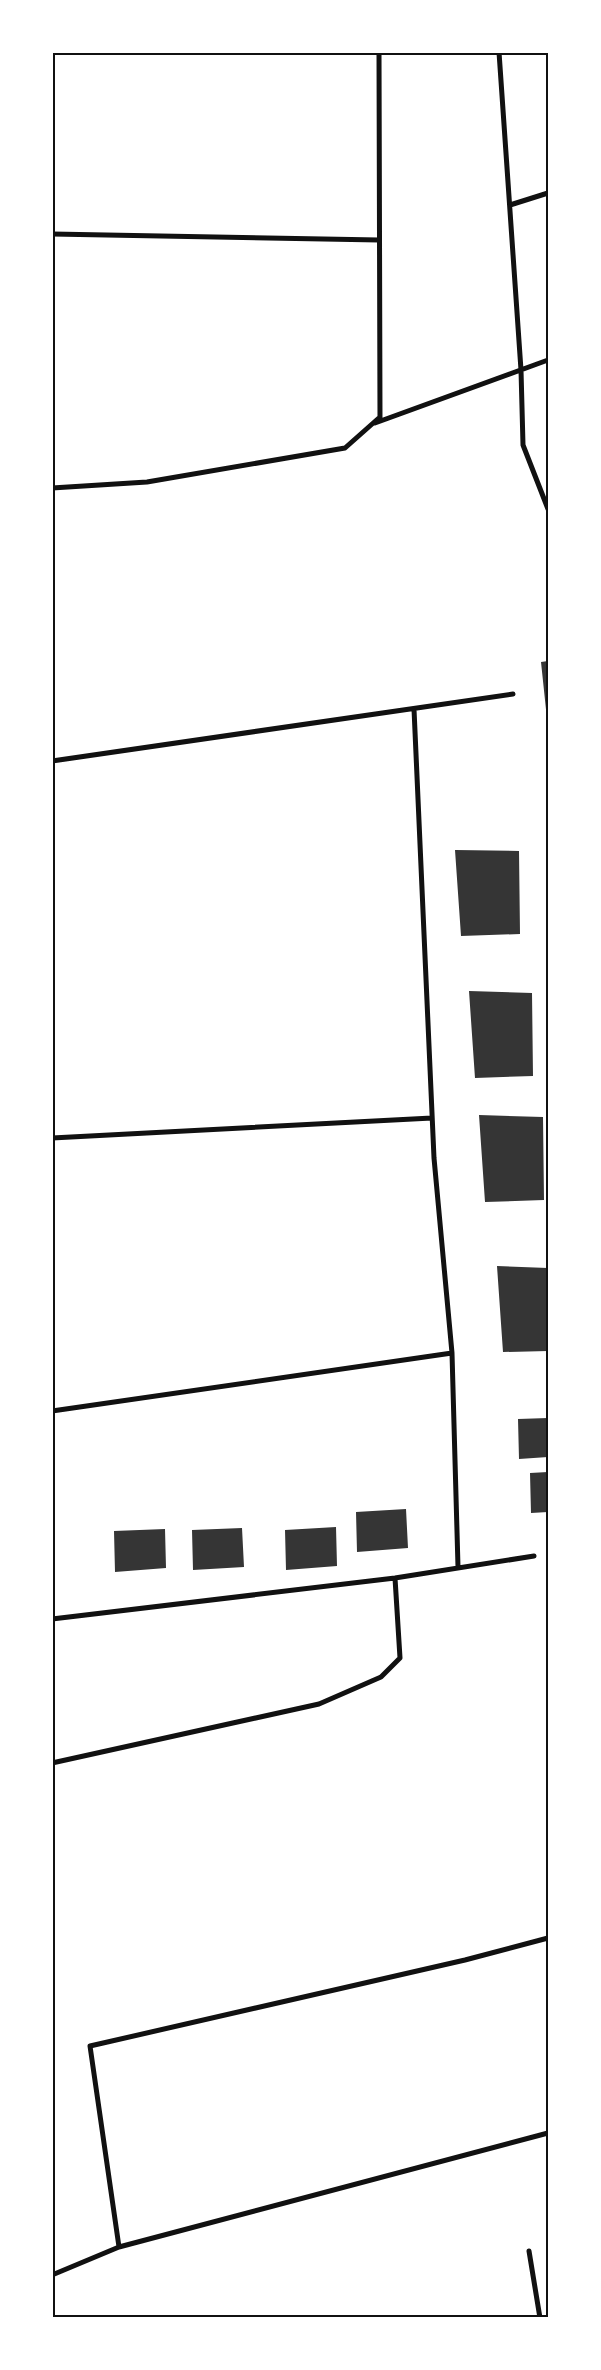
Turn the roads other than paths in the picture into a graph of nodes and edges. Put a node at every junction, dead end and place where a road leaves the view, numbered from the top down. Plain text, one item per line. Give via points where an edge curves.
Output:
1 (379, 52) edge
2 (500, 52) edge
3 (548, 193) edge
4 (510, 205) junction
5 (52, 234) edge
6 (379, 240) junction
7 (548, 360) edge
8 (521, 370) junction
9 (370, 425) junction
10 (52, 488) edge
11 (548, 509) edge
12 (513, 694) dead end
13 (414, 709) junction
14 (52, 761) edge
15 (432, 1118) junction
16 (52, 1138) edge
17 (452, 1353) junction
18 (52, 1411) edge
19 (534, 1556) dead end
20 (458, 1568) junction
21 (395, 1578) junction
22 (52, 1619) edge
23 (52, 1763) edge
24 (548, 1938) edge
25 (548, 2133) edge
26 (118, 2248) junction
27 (529, 2250) dead end
28 (52, 2275) edge
29 (540, 2318) edge

1 - 6 street
2 - 4 street
3 - 4 street
4 - 8 street
5 - 6 street
6 - 9 street via 380,417
7 - 8 street
8 - 9 street
8 - 11 street via 523,445
9 - 10 street via 345,448 147,482
12 - 13 street
13 - 14 street
13 - 15 street
15 - 16 street
15 - 17 street
17 - 18 street
17 - 20 street
19 - 20 street
20 - 21 street
21 - 22 street
21 - 23 street via 400,1658 381,1677 319,1704
24 - 26 street via 90,2046
25 - 26 street
26 - 28 street
27 - 29 street

